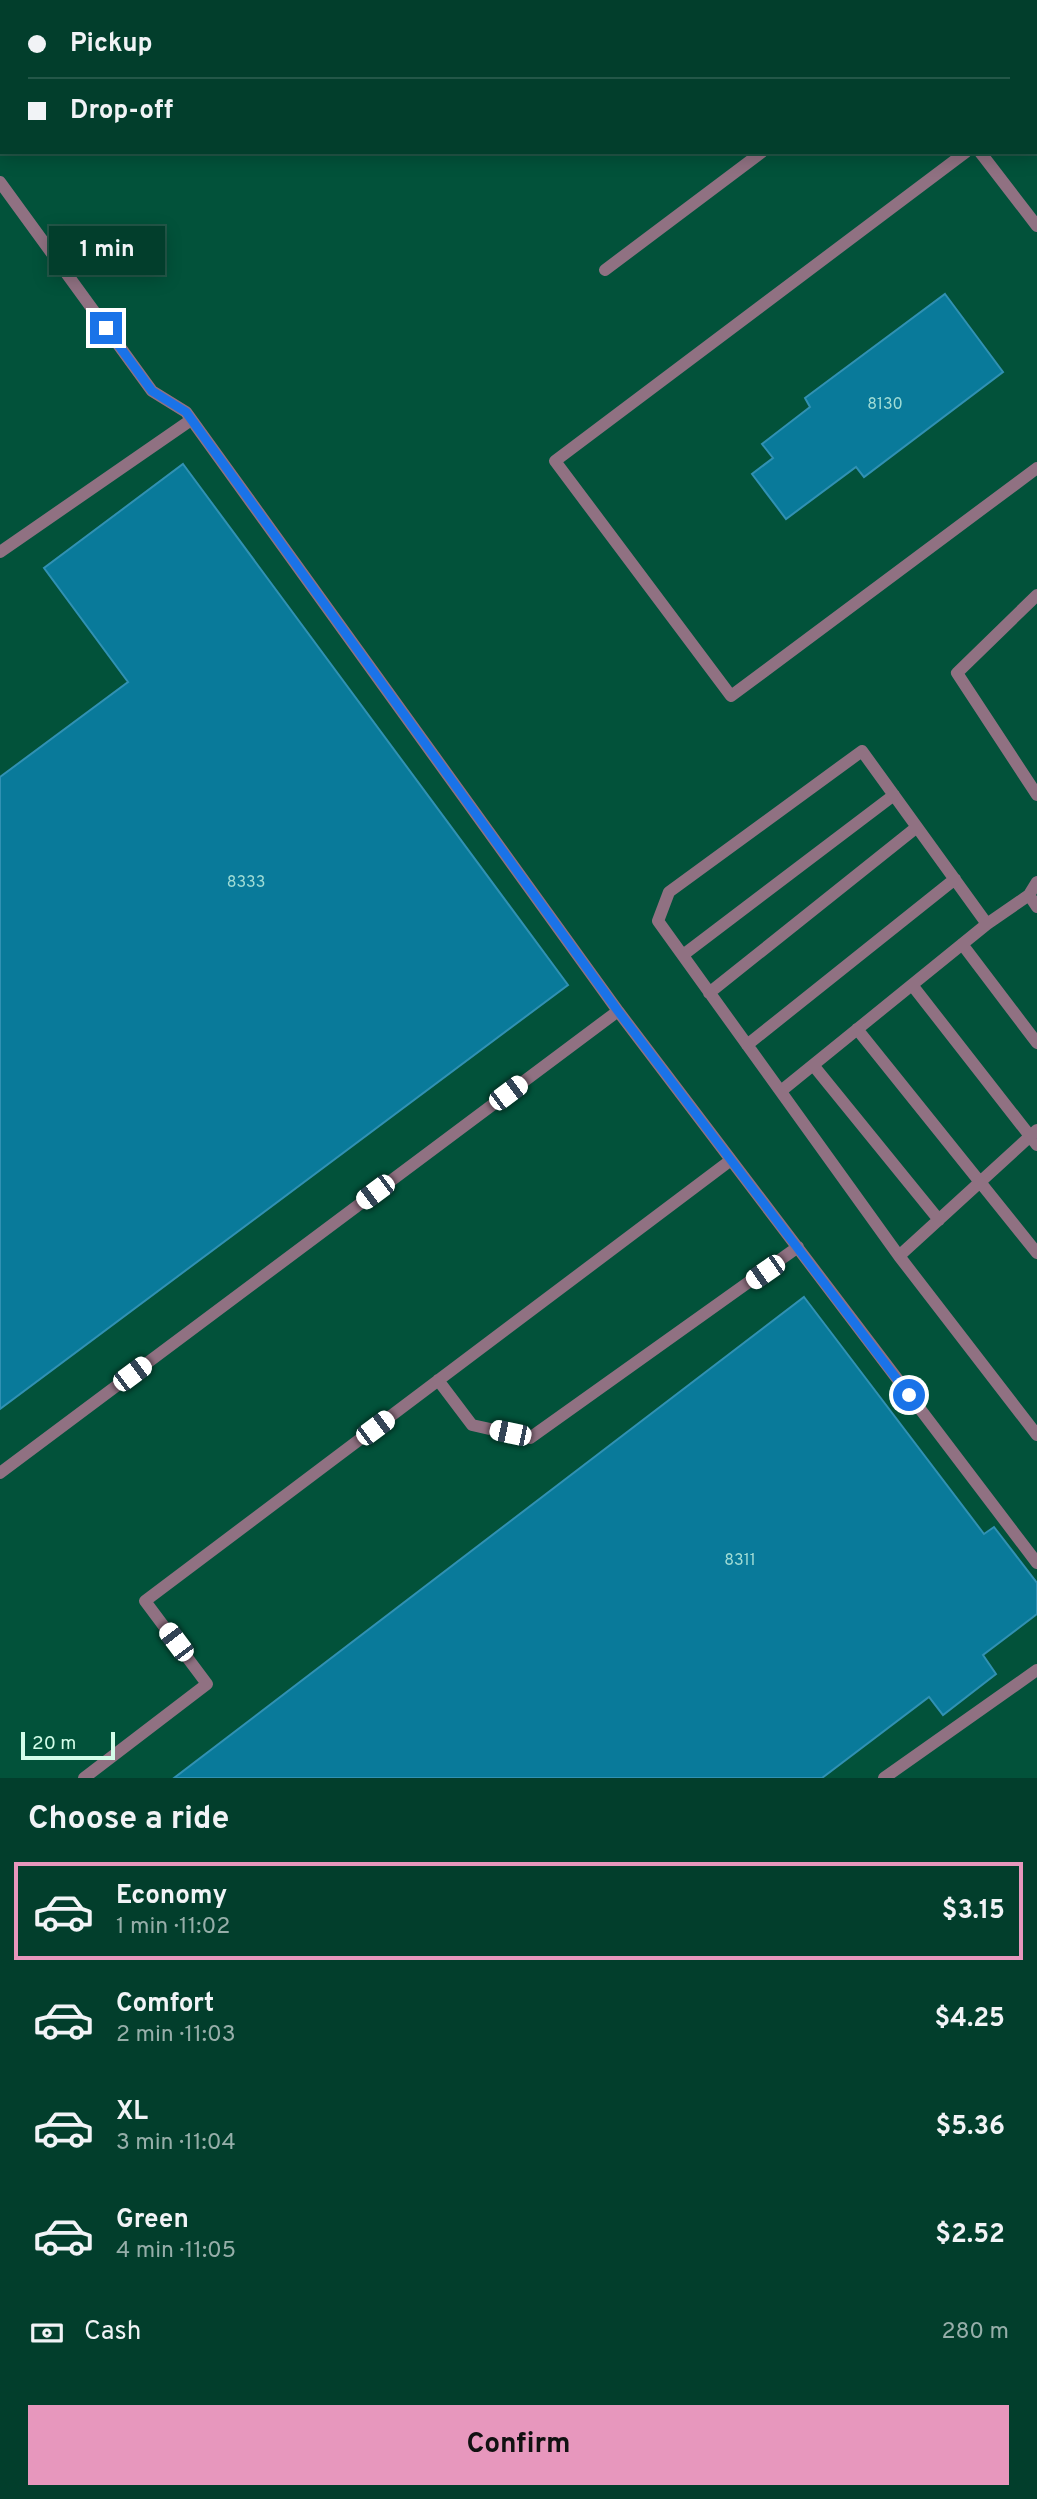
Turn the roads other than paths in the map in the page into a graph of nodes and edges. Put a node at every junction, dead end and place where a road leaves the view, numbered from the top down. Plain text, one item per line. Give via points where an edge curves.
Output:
1 (759, 154) edge
2 (963, 154) edge
3 (982, 154) edge
4 (0, 182) edge
5 (1037, 226) edge
6 (605, 270) dead end
7 (191, 420) junction
8 (1037, 468) edge
9 (0, 552) edge
10 (1037, 595) edge
11 (894, 795) junction
12 (1037, 795) edge
13 (918, 827) junction
14 (955, 879) junction
15 (1037, 882) edge
16 (1029, 895) junction
17 (1037, 907) edge
18 (987, 924) junction
19 (962, 944) junction
20 (683, 955) junction
21 (912, 985) junction
22 (709, 993) junction
23 (618, 1011) junction
24 (857, 1029) junction
25 (1037, 1043) edge
26 (747, 1045) junction
27 (813, 1065) junction
28 (780, 1091) junction
29 (1035, 1137) edge
30 (731, 1160) junction
31 (982, 1180) junction
32 (939, 1220) junction
33 (798, 1247) junction
34 (1037, 1253) edge
35 (899, 1256) junction
36 (438, 1380) junction
37 (1037, 1435) edge
38 (0, 1473) edge
39 (1037, 1563) edge
40 (1037, 1670) edge
41 (84, 1778) edge
42 (884, 1778) edge

1 - 6 lane
2 - 8 lane via 555,461 731,696
3 - 5 lane
4 - 7 lane via 152,391
7 - 9 lane
7 - 23 lane
10 - 12 lane via 957,673
11 - 13 lane
11 - 20 lane
11 - 20 lane via 862,751 669,891 658,921
13 - 14 lane
13 - 22 lane
14 - 18 lane
14 - 26 lane
15 - 16 lane
16 - 17 lane
16 - 18 lane
18 - 19 lane
19 - 21 lane
19 - 25 lane
20 - 22 lane
21 - 24 lane
21 - 29 lane
22 - 26 lane
23 - 30 lane
23 - 38 lane
24 - 27 lane
24 - 31 lane
26 - 28 lane
27 - 28 lane
27 - 32 lane
28 - 35 lane
29 - 31 lane
30 - 33 lane
30 - 36 lane
31 - 32 lane
31 - 34 lane
32 - 35 lane
33 - 36 lane via 530,1437 472,1425
33 - 39 lane
35 - 37 lane
36 - 41 lane via 145,1601 207,1684
40 - 42 lane

